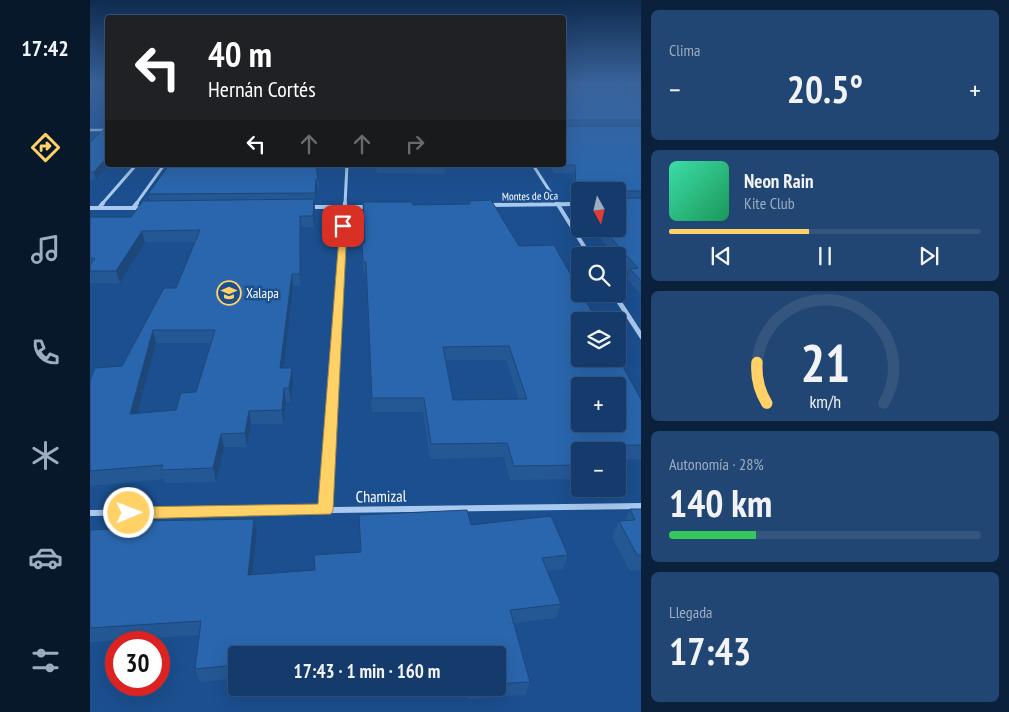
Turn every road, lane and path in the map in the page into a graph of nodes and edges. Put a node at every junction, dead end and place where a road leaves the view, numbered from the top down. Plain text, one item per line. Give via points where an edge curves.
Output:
1 (90, 130) edge
2 (105, 130) edge
3 (134, 167) edge
4 (163, 167) edge
5 (347, 167) edge
6 (534, 167) edge
7 (556, 204) junction
8 (571, 204) edge
9 (479, 205) edge
10 (305, 207) edge
11 (344, 207) junction
12 (373, 207) edge
13 (90, 208) edge
14 (99, 208) junction
15 (133, 208) junction
16 (149, 208) edge
17 (584, 247) edge
18 (619, 302) edge
19 (641, 335) edge
20 (641, 506) edge
21 (325, 510) junction
22 (90, 513) edge

1 - 2 street
3 - 14 street
4 - 15 street
5 - 11 street
6 - 7 street
7 - 8 street, Montes de Oca
7 - 9 street, Montes de Oca
7 - 17 street
10 - 11 street
11 - 12 street
11 - 21 street
13 - 14 street
14 - 15 street
15 - 16 street
18 - 19 street
20 - 21 street, Chamizal
21 - 22 street, Chamizal

